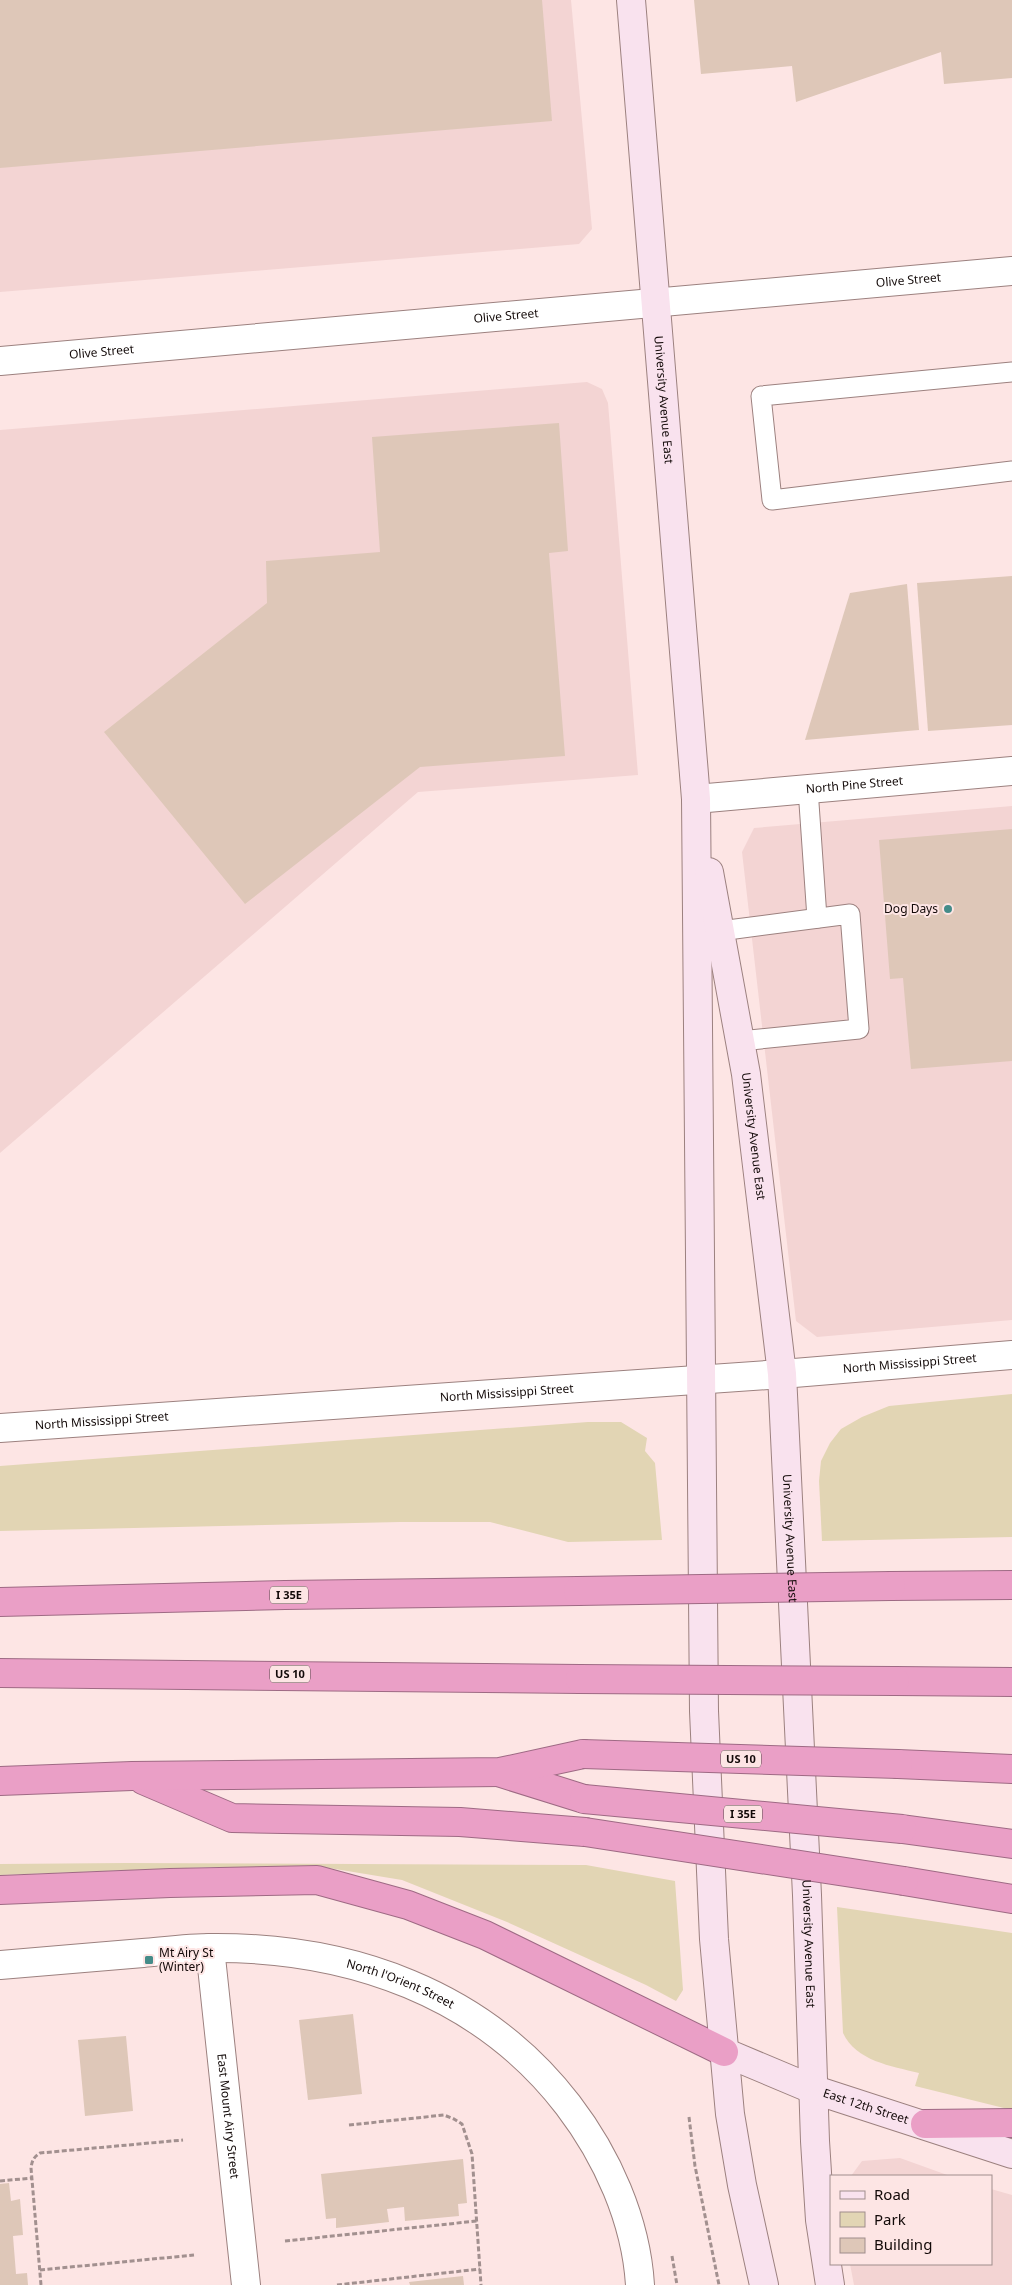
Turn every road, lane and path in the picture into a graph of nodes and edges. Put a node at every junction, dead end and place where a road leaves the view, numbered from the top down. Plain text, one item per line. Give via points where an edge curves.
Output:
1 (631, 0) edge
2 (1012, 271) edge
3 (656, 303) junction
4 (0, 361) edge
5 (1012, 372) edge
6 (1012, 471) edge
7 (1012, 771) edge
8 (808, 789) junction
9 (696, 799) junction
10 (816, 918) junction
11 (720, 931) junction
12 (740, 1041) junction
13 (1012, 1356) edge
14 (782, 1374) junction
15 (702, 1380) junction
16 (0, 1428) edge
17 (1012, 1585) edge
18 (0, 1602) edge
19 (0, 1673) edge
20 (1012, 1682) edge
21 (1012, 1769) edge
22 (500, 1772) junction
23 (132, 1776) junction
24 (0, 1780) edge
25 (1012, 1844) edge
26 (0, 1890) edge
27 (1012, 1898) edge
28 (210, 1948) junction
29 (0, 1965) edge
30 (724, 2052) junction
31 (812, 2088) junction
32 (689, 2117) dead end
33 (1012, 2123) edge
34 (925, 2124) junction
35 (349, 2125) dead end
36 (183, 2140) dead end
37 (1012, 2154) edge
38 (32, 2178) junction
39 (0, 2181) edge
40 (477, 2221) junction
41 (285, 2241) dead end
42 (194, 2256) dead end
43 (480, 2269) junction
44 (40, 2270) junction
45 (41, 2285) edge
46 (246, 2285) edge
47 (337, 2285) edge
48 (481, 2285) edge
49 (640, 2285) edge
50 (719, 2285) edge
51 (764, 2285) edge
52 (830, 2285) edge

1 - 3 main road, University Avenue East
2 - 3 street, Olive Street
3 - 4 street, Olive Street
3 - 9 main road, University Avenue East
5 - 6 lane via 761,396 772,500
7 - 8 street, North Pine Street
8 - 9 street, North Pine Street
8 - 10 lane
9 - 11 main road, University Avenue East
9 - 15 main road, University Avenue East
10 - 11 lane
10 - 12 lane via 850,914 859,1029
11 - 12 main road, University Avenue East
12 - 14 main road, University Avenue East
13 - 14 street, North Mississippi Street
14 - 15 street, North Mississippi Street
14 - 31 main road, University Avenue East
15 - 16 street, North Mississippi Street
15 - 30 main road, University Avenue East via 704,1711 714,1939
17 - 18 highway, I 35E, bridge
19 - 20 highway, US 10, bridge
21 - 22 highway, US 10, bridge via 583,1754
22 - 23 highway, I 35E
22 - 25 highway, I 35E, bridge via 584,1799 902,1829
23 - 24 highway, I 35E
23 - 27 highway, bridge via 232,1818 460,1822 585,1832
26 - 30 highway via 317,1880 408,1906 486,1935
28 - 29 street, North l'Orient Street
28 - 46 street, East Mount Airy Street
28 - 49 street, North l'Orient Street via 309,1954 355,1964 425,1990 482,2022 509,2043 555,2088 591,2136 619,2192 635,2245
30 - 31 main road, East 12th Street
30 - 51 main road, University Avenue East via 742,2185
31 - 34 main road, East 12th Street
31 - 52 main road, University Avenue East via 820,2220
32 - 50 path via 695,2166
33 - 34 highway
34 - 37 main road, East 12th Street
35 - 40 path via 444,2115 462,2124 472,2154
36 - 38 path via 40,2153 32,2162
38 - 39 path
38 - 44 path
40 - 41 path
40 - 43 path
42 - 44 path
43 - 47 path
43 - 48 path
44 - 45 path

